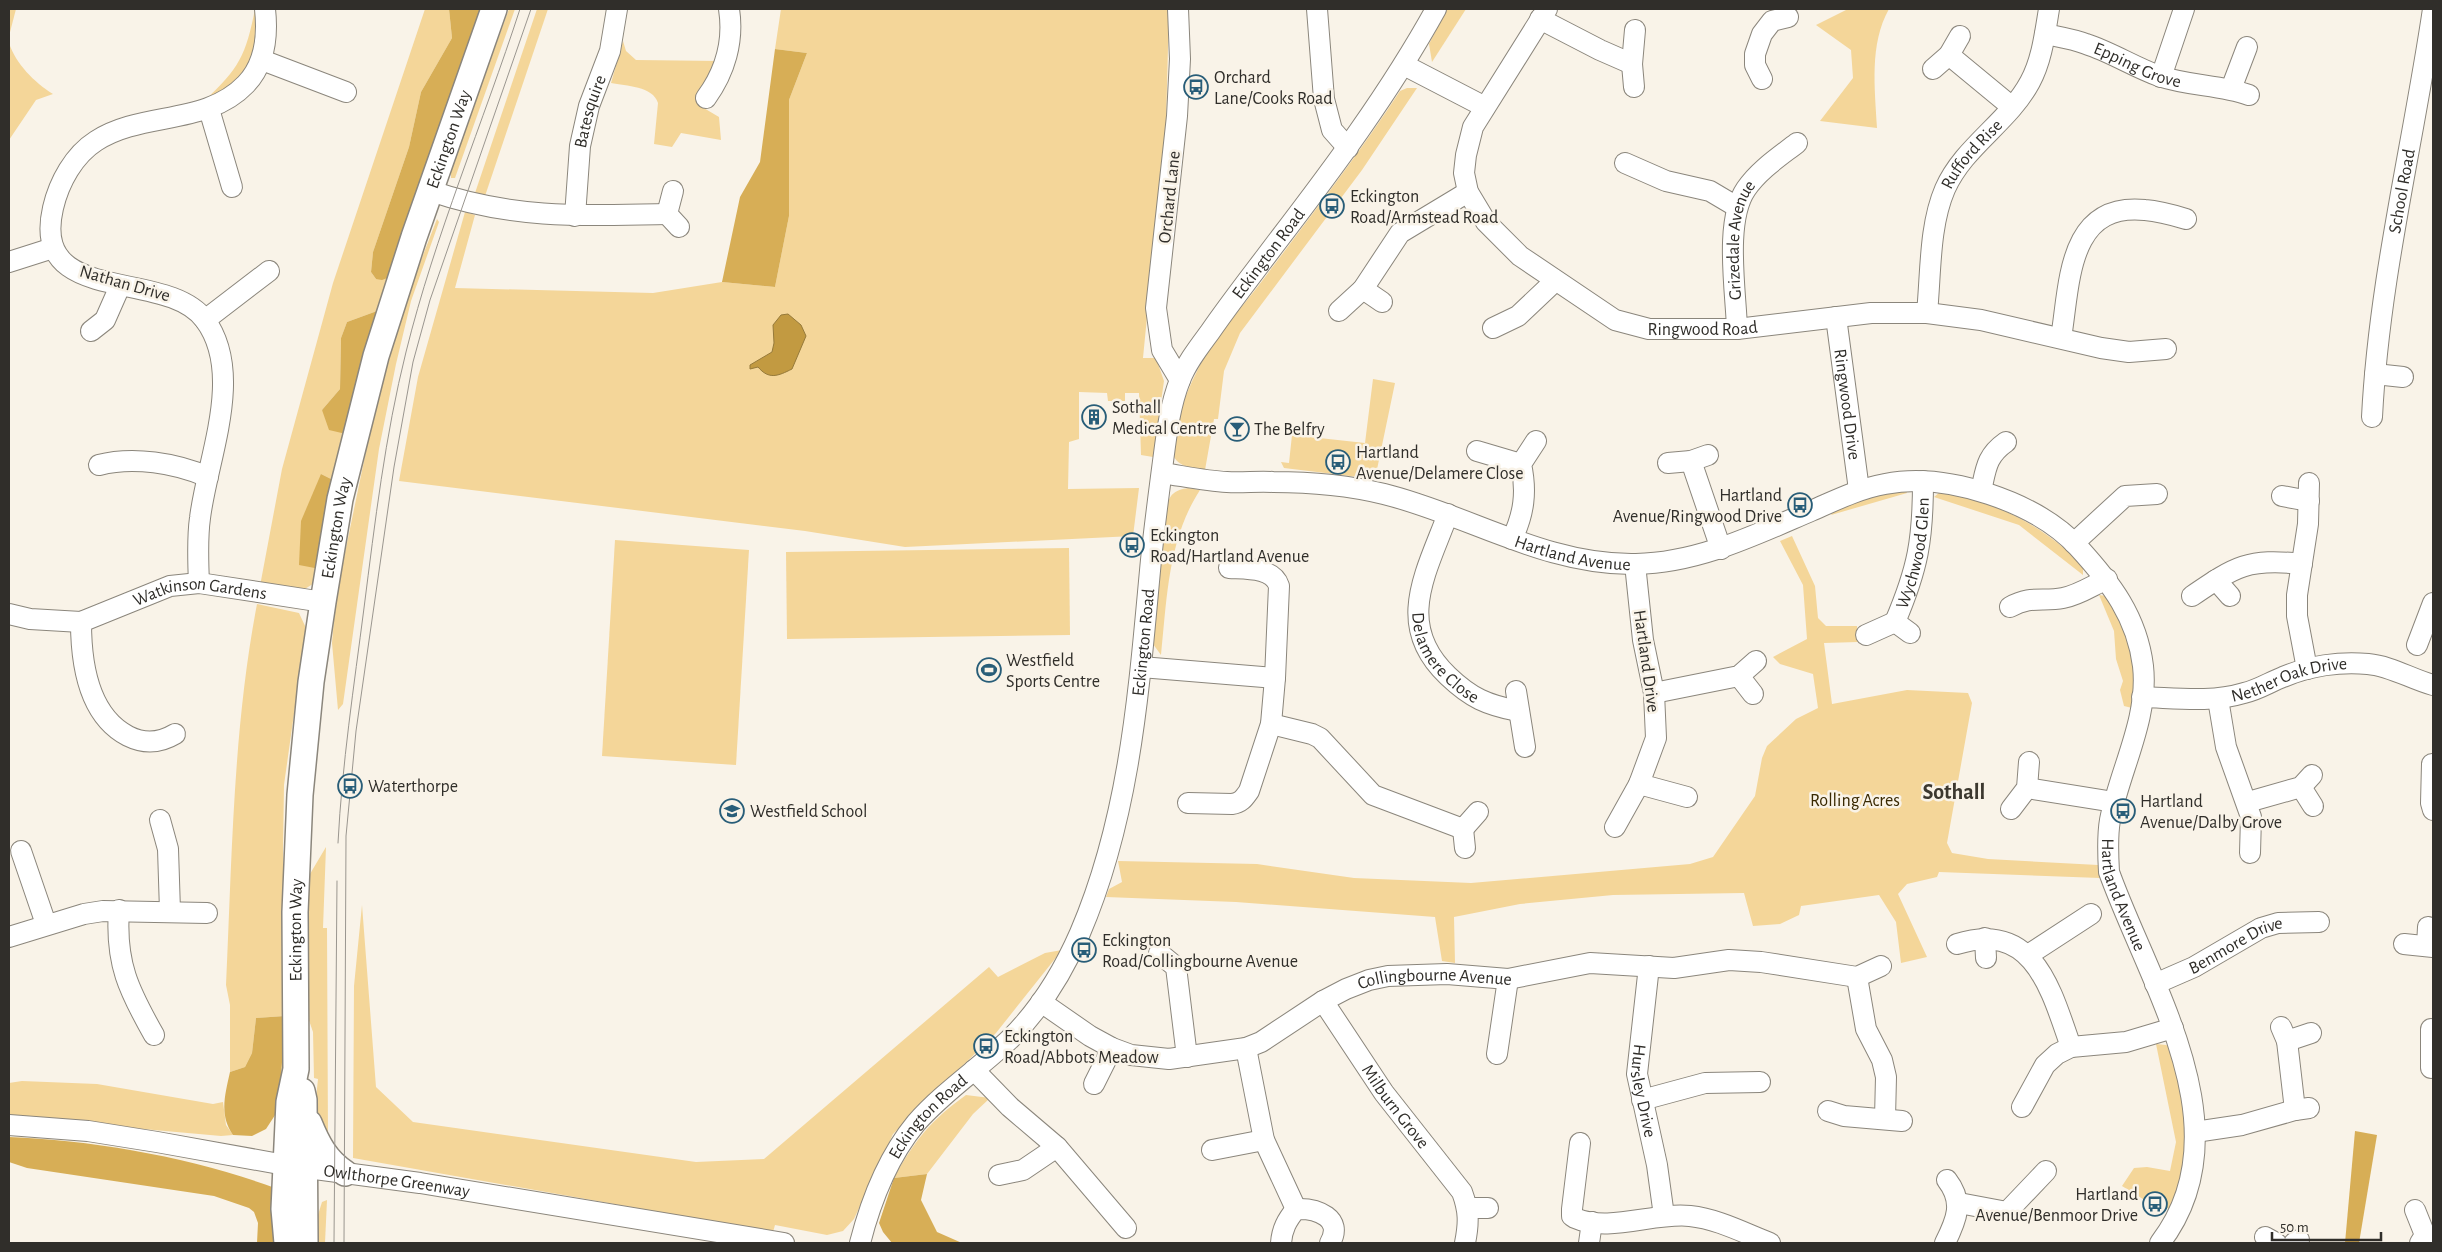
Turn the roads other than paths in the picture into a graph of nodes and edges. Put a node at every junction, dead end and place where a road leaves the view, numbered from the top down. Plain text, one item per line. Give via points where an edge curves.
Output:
1 (265, 9) edge
2 (494, 9) edge
3 (617, 9) edge
4 (730, 9) edge
5 (1178, 9) edge
6 (1317, 9) edge
7 (1436, 9) edge
8 (2048, 9) edge
9 (2184, 9) edge
10 (2432, 9) edge
11 (1544, 14) edge
12 (1775, 16) edge
13 (1635, 30) dead end
14 (2045, 34) junction
15 (1960, 36) dead end
16 (2247, 47) dead end
17 (1949, 55) junction
18 (262, 60) junction
19 (1632, 64) junction
20 (1404, 66) junction
21 (1933, 68) dead end
22 (2161, 77) junction
23 (1762, 78) dead end
24 (1634, 87) dead end
25 (346, 92) dead end
26 (706, 98) dead end
27 (1485, 107) junction
28 (2012, 107) junction
29 (209, 109) junction
30 (1797, 143) dead end
31 (1348, 148) junction
32 (1625, 163) dead end
33 (232, 187) dead end
34 (431, 191) junction
35 (673, 191) dead end
36 (1468, 192) junction
37 (1737, 207) junction
38 (575, 216) junction
39 (2186, 219) dead end
40 (53, 248) junction
41 (9, 262) edge
42 (269, 271) dead end
43 (1555, 281) junction
44 (120, 286) junction
45 (1363, 288) junction
46 (1382, 302) dead end
47 (1338, 311) dead end
48 (1927, 313) junction
49 (1836, 317) junction
50 (205, 320) junction
51 (1493, 328) dead end
52 (1737, 329) junction
53 (91, 331) dead end
54 (2061, 338) junction
55 (2166, 349) dead end
56 (2375, 374) junction
57 (2403, 377) dead end
58 (1180, 380) junction
59 (2372, 417) dead end
60 (1536, 441) dead end
61 (2006, 442) dead end
62 (1477, 451) dead end
63 (1668, 463) dead end
64 (99, 464) dead end
65 (1522, 464) junction
66 (1162, 473) junction
67 (208, 477) junction
68 (1923, 481) junction
69 (1859, 490) junction
70 (1980, 491) junction
71 (2157, 494) dead end
72 (2282, 496) dead end
73 (1448, 514) junction
74 (1512, 539) junction
75 (2074, 543) junction
76 (1720, 549) junction
77 (1635, 564) junction
78 (2302, 564) junction
79 (1229, 568) dead end
80 (2106, 578) junction
81 (2216, 580) junction
82 (199, 583) junction
83 (2192, 596) dead end
84 (2230, 596) dead end
85 (323, 602) junction
86 (2433, 603) edge
87 (2010, 607) dead end
88 (9, 614) edge
89 (81, 622) junction
90 (1866, 635) dead end
91 (2417, 645) dead end
92 (1756, 661) dead end
93 (1141, 667) junction
94 (2307, 669) junction
95 (1739, 676) junction
96 (1276, 678) junction
97 (2433, 685) edge
98 (1654, 693) junction
99 (1753, 694) dead end
100 (2142, 697) junction
101 (2218, 699) junction
102 (1271, 724) junction
103 (175, 734) dead end
104 (1525, 747) dead end
105 (2029, 762) dead end
106 (2432, 764) edge
107 (1639, 784) junction
108 (2027, 788) junction
109 (1687, 797) dead end
110 (2114, 802) junction
111 (2248, 802) junction
112 (1188, 803) dead end
113 (2314, 806) dead end
114 (2011, 809) dead end
115 (2433, 810) edge
116 (1478, 812) dead end
117 (160, 820) dead end
118 (1615, 827) dead end
119 (21, 852) dead end
120 (2250, 854) dead end
121 (119, 910) junction
122 (170, 911) junction
123 (207, 913) dead end
124 (2091, 914) dead end
125 (2319, 922) dead end
126 (46, 924) junction
127 (9, 937) edge
128 (2430, 940) edge
129 (1957, 944) dead end
130 (2404, 944) dead end
131 (1159, 953) dead end
132 (2028, 955) junction
133 (1649, 966) junction
134 (1881, 966) dead end
135 (1857, 977) junction
136 (1508, 979) junction
137 (2155, 984) junction
138 (1324, 1001) junction
139 (1041, 1002) junction
140 (2174, 1028) junction
141 (2431, 1029) dead end
142 (2311, 1033) dead end
143 (154, 1036) dead end
144 (2071, 1047) junction
145 (1112, 1048) junction
146 (1246, 1048) junction
147 (1497, 1054) dead end
148 (1187, 1058) junction
149 (296, 1070) junction
150 (974, 1070) junction
151 (2427, 1070) edge
152 (1760, 1082) dead end
153 (1094, 1084) dead end
154 (1642, 1100) junction
155 (2022, 1107) dead end
156 (1828, 1111) dead end
157 (305, 1114) junction
158 (9, 1125) edge
159 (2195, 1132) junction
160 (1264, 1140) junction
161 (1580, 1143) dead end
162 (1057, 1146) junction
163 (1212, 1150) dead end
164 (313, 1171) junction
165 (2046, 1171) dead end
166 (999, 1175) dead end
167 (1947, 1180) dead end
168 (1959, 1204) junction
169 (1468, 1208) junction
170 (1488, 1208) dead end
171 (1296, 1209) junction
172 (2414, 1210) dead end
173 (1664, 1216) junction
174 (1592, 1222) junction
175 (1126, 1228) dead end
176 (2426, 1238) edge
177 (1742, 1239) edge
178 (294, 1240) edge
179 (784, 1243) edge
180 (860, 1243) edge
181 (1281, 1243) edge
182 (1330, 1243) edge
183 (1466, 1243) edge
184 (1589, 1243) edge
185 (1770, 1243) edge
186 (1945, 1243) edge
187 (2160, 1243) edge

1 - 18 street via 266,38
2 - 34 main road, Eckington Way
3 - 38 street, Batesquire via 610,51 589,106 580,146
4 - 26 street via 728,52 720,75
5 - 58 street, Orchard Lane via 1177,116 1156,308 1162,350
6 - 31 street via 1328,118 1332,130
7 - 20 street, Eckington Road
8 - 14 street, Rufford Rise
9 - 22 street
10 - 56 street, School Road via 2396,222
11 - 19 street via 1600,50
11 - 27 street, Ringwood Road
12 - 23 street via 1762,34 1755,54
13 - 19 street
14 - 22 street, Epping Grove via 2086,44
14 - 28 street, Rufford Rise via 2030,82
15 - 17 street
16 - 22 street, Epping Grove via 2240,92
17 - 21 street
17 - 28 street
18 - 25 street
18 - 29 street via 241,90
19 - 24 street
20 - 27 street
20 - 31 street, Eckington Road
27 - 36 street, Ringwood Road via 1468,141 1464,173
28 - 48 street, Rufford Rise via 1969,152 1945,189 1934,236
29 - 33 street
29 - 40 street via 138,125 95,142 69,170 60,188 51,224
30 - 37 street, Grizedale Avenue via 1779,169 1754,178
31 - 58 street, Eckington Road via 1221,316
32 - 37 street via 1655,166 1666,181 1710,191
34 - 38 street via 473,205 506,211
34 - 85 main road, Eckington Way via 376,356 340,499
35 - 38 street via 673,220
36 - 43 street, Ringwood Road via 1486,222 1520,256
36 - 45 street via 1400,233
37 - 52 street, Grizedale Avenue via 1734,235
39 - 54 street via 2128,209 2096,222 2076,250 2070,270
40 - 41 street
40 - 44 street, Nathan Drive via 68,267
42 - 50 street
43 - 51 street via 1522,324
43 - 52 street, Ringwood Road via 1615,320 1633,326 1672,330
44 - 50 street, Nathan Drive via 185,301
44 - 53 street via 105,320
45 - 46 street
45 - 47 street
48 - 49 street, Ringwood Road
48 - 54 street, Ringwood Road via 1981,320
49 - 52 street, Ringwood Road
49 - 69 street, Ringwood Drive
50 - 67 street, Nathan Drive via 221,359 222,382 221,411
54 - 55 street, Ringwood Road via 2129,352
56 - 57 street
56 - 59 street, School Road
58 - 66 street, Eckington Road via 1169,416
60 - 65 street
61 - 70 street via 1989,458
62 - 65 street
63 - 76 street via 1699,458
64 - 67 street via 111,461 154,463
65 - 74 street via 1524,504
66 - 73 street, Hartland Avenue via 1226,482 1329,483 1380,493
66 - 93 street, Eckington Road
67 - 82 street, Nathan Drive via 200,517
68 - 69 street, Hartland Avenue
68 - 70 street, Hartland Avenue
68 - 90 street, Wychwood Glen via 1919,555 1902,628
69 - 76 street, Hartland Avenue
70 - 75 street, Hartland Avenue via 2032,512
71 - 75 street via 2125,487
72 - 78 street via 2309,492
73 - 74 street, Hartland Avenue
73 - 104 street, Delamere Close via 1420,590 1417,610 1424,645 1433,662 1473,697 1492,706 1517,701
74 - 77 street, Hartland Avenue via 1579,560
75 - 80 street, Hartland Avenue
76 - 77 street, Hartland Avenue via 1664,562
77 - 98 street, Hartland Drive via 1643,640
78 - 81 street via 2255,562
78 - 94 street via 2296,616
79 - 96 street via 1268,573 1278,580
80 - 87 street via 2073,596 2030,599
80 - 100 street, Hartland Avenue via 2124,605 2136,632 2143,671
81 - 83 street
81 - 84 street
82 - 85 street, Watkinson Gardens
82 - 89 street, Watkinson Gardens via 170,586
85 - 149 main road, Eckington Way via 301,779 295,912
86 - 91 street
88 - 89 street, Watkinson Gardens via 30,620
89 - 103 street via 81,647 86,670 94,700 104,717 116,730 134,739 163,741
92 - 95 street
93 - 96 street
93 - 139 street, Eckington Road via 1129,761 1114,831 1081,931 1061,973
94 - 97 street, Nether Oak Drive via 2369,664 2396,670
94 - 101 street, Nether Oak Drive via 2246,693
95 - 98 street
95 - 99 street
96 - 102 street
98 - 107 street, Hartland Drive via 1656,738
100 - 101 street, Nether Oak Drive
100 - 110 street, Hartland Avenue
101 - 111 street via 2226,747
102 - 112 street via 1249,791 1239,803
102 - 116 street via 1320,738 1373,795 1464,838
105 - 108 street
106 - 115 street
107 - 109 street
107 - 118 street, Hartland Drive
108 - 110 street
108 - 114 street
110 - 137 street, Hartland Avenue via 2107,845 2109,872
111 - 113 street via 2306,781
111 - 120 street
117 - 122 street via 176,846
119 - 126 street via 23,881
121 - 122 street
121 - 126 street via 84,914
121 - 143 street via 120,964 135,1014
122 - 123 street
124 - 132 street
125 - 137 street, Benmore Drive via 2278,923 2261,928 2194,967
126 - 127 street
128 - 130 street
129 - 132 street via 1973,939 1986,948 2000,939
131 - 148 street via 1176,967
132 - 144 street via 2042,972
133 - 135 street, Collingbourne Avenue via 1674,968 1729,960
133 - 136 street, Collingbourne Avenue via 1590,963
133 - 154 street, Hursley Drive via 1638,1047 1637,1074
134 - 135 street
135 - 156 street via 1866,1029 1882,1060 1894,1119 1844,1116
136 - 138 street, Collingbourne Avenue via 1447,974 1388,976 1369,980
136 - 147 street
137 - 140 street, Hartland Avenue
138 - 146 street, Collingbourne Avenue via 1261,1042
138 - 169 street, Milburn Grove via 1384,1093 1462,1192
139 - 145 street, Collingbourne Avenue
139 - 150 street, Eckington Road via 1009,1040
140 - 144 street via 2126,1042
140 - 159 street, Hartland Avenue via 2187,1074
141 - 151 street
142 - 159 street via 2284,1034 2302,1109 2242,1125
144 - 155 street via 2045,1065
145 - 148 street, Collingbourne Avenue via 1148,1058
145 - 153 street
146 - 148 street, Collingbourne Avenue
146 - 160 street
149 - 157 main road, Eckington Way
149 - 164 main road, Eckington Way via 289,1102
150 - 162 street via 1010,1107
150 - 180 street, Eckington Road via 917,1122 902,1142 876,1193
152 - 154 street via 1735,1091 1705,1083
154 - 173 street, Hursley Drive via 1657,1165
157 - 164 main road, Eckington Way
157 - 164 main road via 321,1149 335,1167
158 - 164 street, Owlthorpe Greenway via 88,1132
159 - 187 street, Hartland Avenue via 2195,1152 2187,1190 2173,1223
160 - 163 street
160 - 171 street
161 - 174 street via 1572,1216
162 - 166 street via 1023,1170
162 - 175 street
164 - 178 main road, Eckington Way via 284,1209
164 - 179 street, Owlthorpe Greenway via 420,1183
165 - 168 street via 2007,1212
167 - 168 street via 1956,1192
168 - 186 street
169 - 170 street
169 - 183 street, Milburn Grove
171 - 181 street via 1284,1225
171 - 182 street via 1314,1209 1324,1213 1334,1231
172 - 176 street
173 - 174 street
173 - 177 street via 1706,1218
174 - 184 street
177 - 185 street

